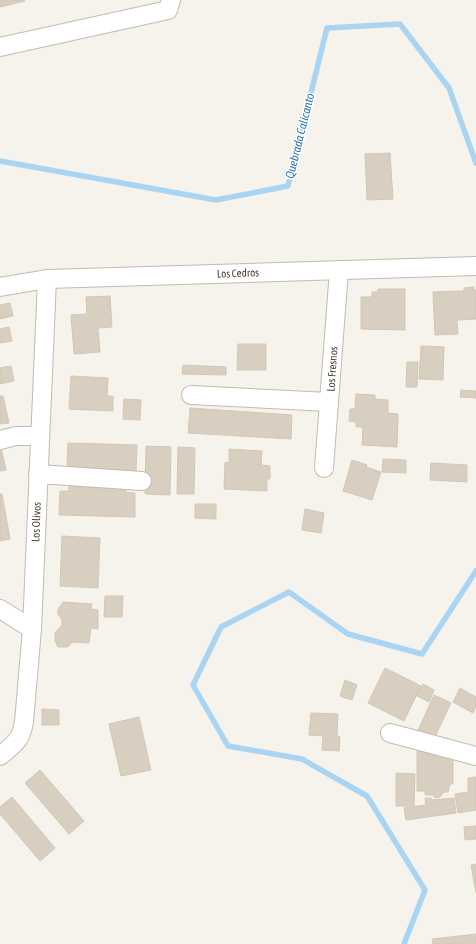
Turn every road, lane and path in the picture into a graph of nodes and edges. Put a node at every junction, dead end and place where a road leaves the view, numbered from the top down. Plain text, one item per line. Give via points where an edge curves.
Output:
1 (171, 0) edge
2 (0, 47) edge
3 (476, 266) edge
4 (339, 270) junction
5 (47, 279) junction
6 (0, 288) edge
7 (191, 395) dead end
8 (329, 402) junction
9 (40, 436) junction
10 (0, 440) edge
11 (324, 468) dead end
12 (38, 474) junction
13 (142, 481) dead end
14 (0, 610) edge
15 (32, 629) junction
16 (390, 733) dead end
17 (0, 756) edge
18 (476, 756) edge

1 - 2 street via 168,10
3 - 4 street, Los Cedros
4 - 5 street, Los Cedros
4 - 8 street, Los Fresnos
5 - 6 street, Los Cedros
5 - 9 street, Los Olivos
7 - 8 street
8 - 11 street, Los Fresnos
9 - 10 street via 16,436
9 - 12 street, Los Olivos
12 - 13 street
12 - 15 street, Los Olivos
14 - 15 street
15 - 17 street, Los Olivos via 23,730 17,741
16 - 18 street

